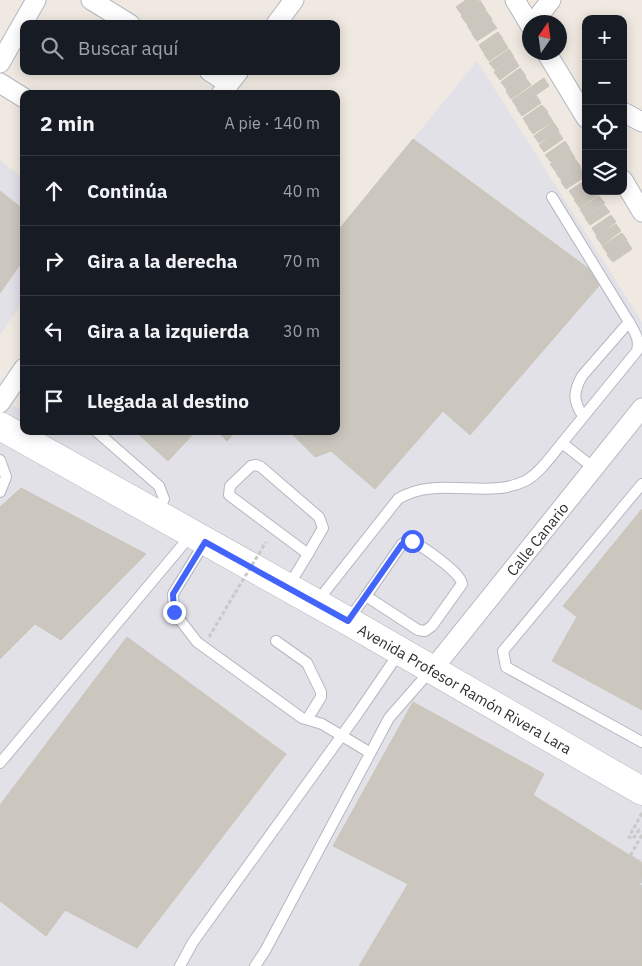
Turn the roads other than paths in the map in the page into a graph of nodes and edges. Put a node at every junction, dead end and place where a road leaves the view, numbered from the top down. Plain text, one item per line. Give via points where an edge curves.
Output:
1 (36, 0) edge
2 (91, 0) edge
3 (294, 0) edge
4 (515, 0) edge
5 (552, 0) edge
6 (524, 15) edge
7 (540, 15) edge
8 (25, 20) edge
9 (124, 20) edge
10 (279, 20) edge
11 (20, 28) edge
12 (551, 60) edge
13 (0, 63) edge
14 (216, 75) edge
15 (562, 78) junction
16 (0, 83) edge
17 (230, 83) edge
18 (582, 89) edge
19 (20, 96) edge
20 (582, 111) edge
21 (627, 114) edge
22 (642, 122) edge
23 (627, 187) edge
24 (552, 197) dead end
25 (642, 212) edge
26 (629, 322) junction
27 (18, 384) edge
28 (0, 403) edge
29 (642, 408) edge
30 (583, 416) junction
31 (3, 433) edge
32 (101, 435) edge
33 (562, 443) junction
34 (0, 460) edge
35 (594, 468) junction
36 (642, 484) edge
37 (0, 492) edge
38 (157, 516) junction
39 (198, 539) junction
40 (308, 554) junction
41 (288, 588) junction
42 (366, 596) junction
43 (315, 603) junction
44 (348, 621) junction
45 (276, 641) dead end
46 (399, 652) junction
47 (432, 670) junction
48 (308, 718) junction
49 (341, 736) junction
50 (642, 742) edge
51 (369, 752) junction
52 (0, 764) edge
53 (642, 791) edge
54 (180, 966) edge
55 (255, 966) edge

1 - 8 street
2 - 9 street
3 - 10 street
4 - 6 street
5 - 7 street
11 - 13 street
12 - 15 street
14 - 17 street
15 - 18 street
15 - 20 street
16 - 19 street
21 - 22 street
23 - 25 street
24 - 26 lane
26 - 30 lane via 577,385 574,395
26 - 30 lane via 638,338 637,351
27 - 28 street
29 - 35 street, Calle Canario
30 - 33 lane
31 - 38 main road, Avenida Profesor Ramón Rivera Lara
32 - 38 lane via 160,486 164,499
33 - 35 lane
33 - 43 lane via 526,480 508,487 426,489 409,492 398,499
34 - 37 lane via 6,477
35 - 47 street, Calle Canario
36 - 50 lane via 503,651 506,667
38 - 39 main road, Avenida Profesor Ramón Rivera Lara
39 - 41 main road, Avenida Profesor Ramón Rivera Lara
39 - 48 lane via 173,594 174,612 203,646 302,718
39 - 52 lane
40 - 40 lane via 323,528 319,517 261,467 250,466 230,486 229,495
40 - 41 lane
41 - 43 main road, Avenida Profesor Ramón Rivera Lara
42 - 42 lane via 407,541 439,559 462,584 425,632
42 - 44 lane
43 - 44 main road, Avenida Profesor Ramón Rivera Lara
44 - 46 main road, Avenida Profesor Ramón Rivera Lara
45 - 48 lane via 307,663 321,692
46 - 47 main road, Avenida Profesor Ramón Rivera Lara
46 - 49 lane
47 - 51 lane via 389,718
47 - 53 main road, Avenida Profesor Ramón Rivera Lara
48 - 49 lane
49 - 51 lane
49 - 54 lane via 193,942
51 - 55 lane

